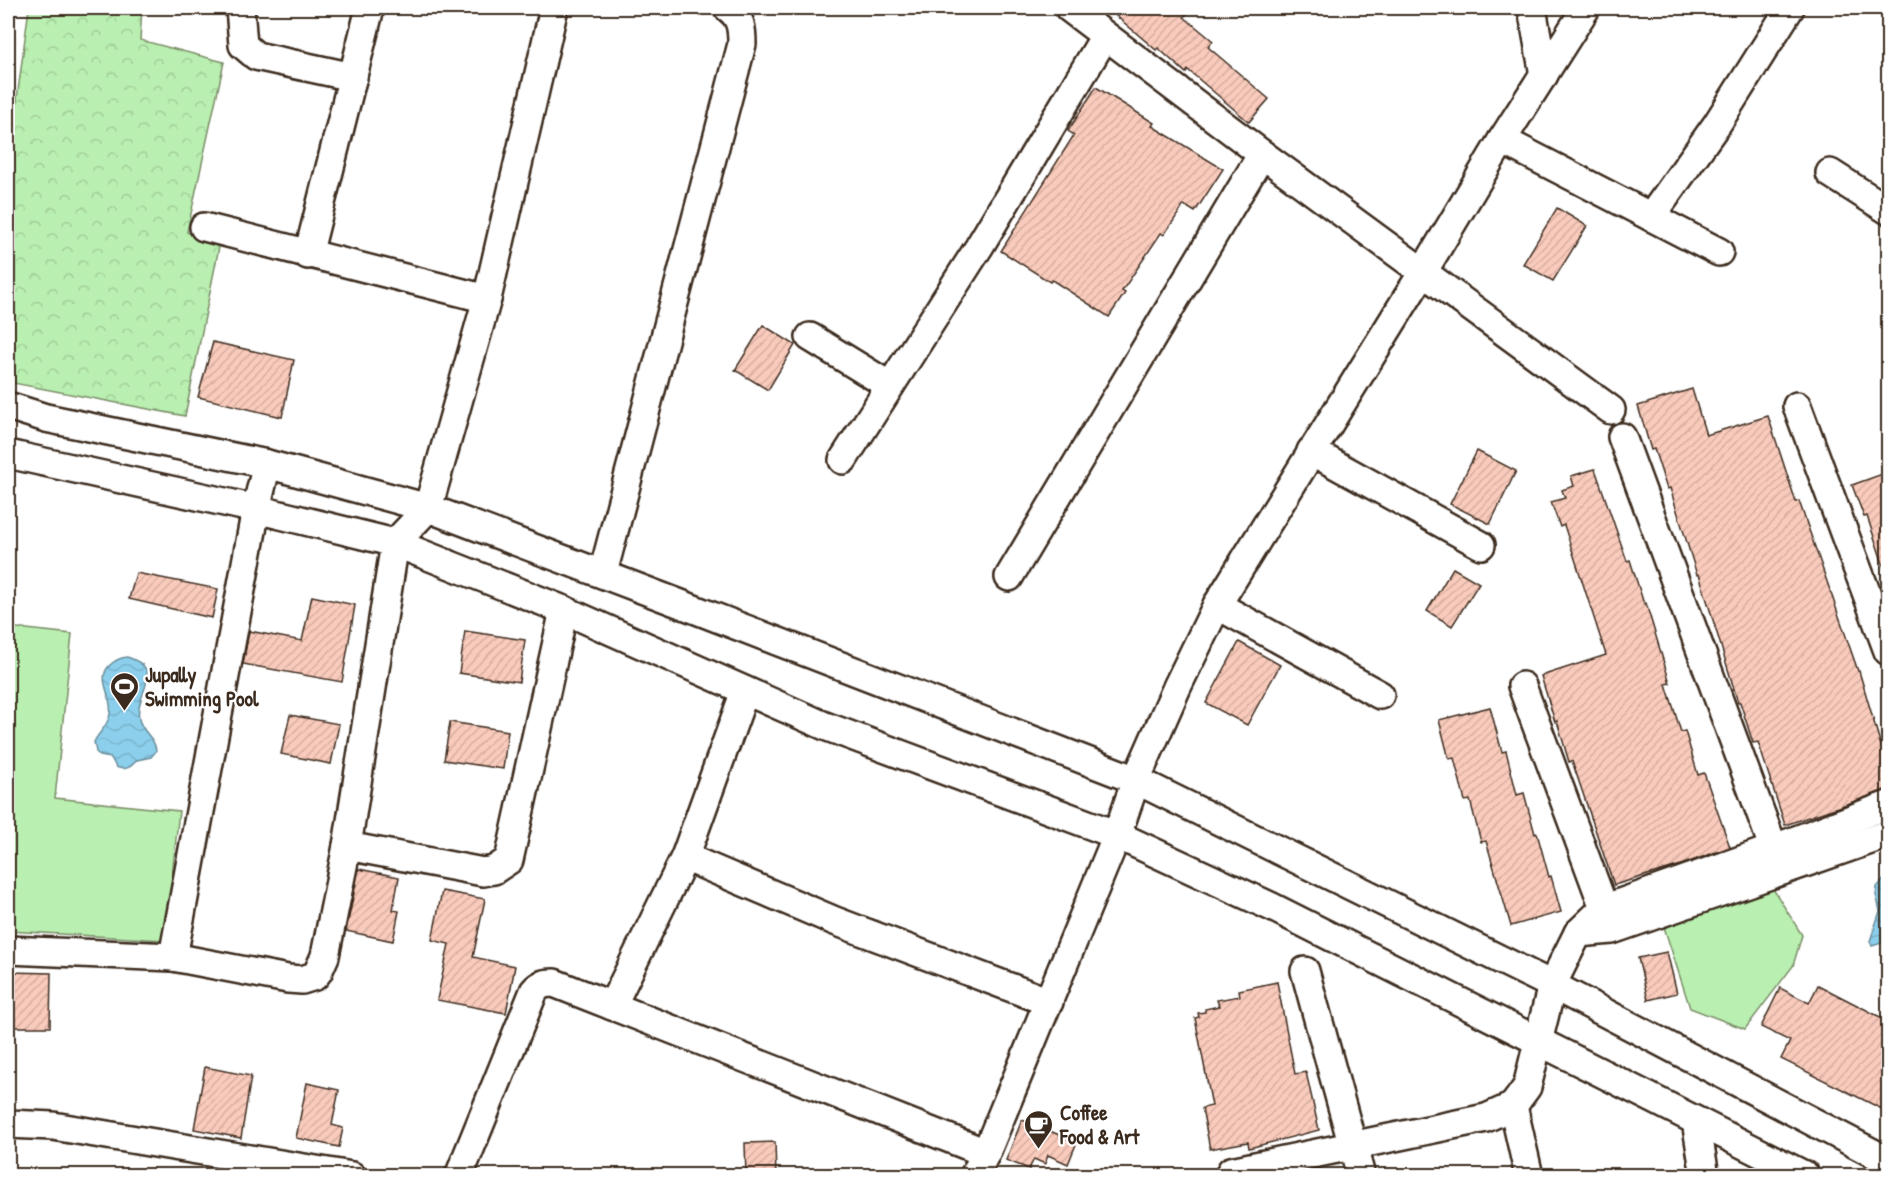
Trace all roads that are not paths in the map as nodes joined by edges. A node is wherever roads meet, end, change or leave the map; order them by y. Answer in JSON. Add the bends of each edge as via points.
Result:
{"nodes":[{"id":1,"x":240,"y":8,"type":"edge"},
{"id":2,"x":370,"y":8,"type":"edge"},
{"id":3,"x":554,"y":8,"type":"edge"},
{"id":4,"x":728,"y":8,"type":"edge"},
{"id":5,"x":1069,"y":8,"type":"edge"},
{"id":6,"x":1532,"y":8,"type":"edge"},
{"id":7,"x":1586,"y":8,"type":"edge"},
{"id":8,"x":1790,"y":8,"type":"edge"},
{"id":9,"x":1105,"y":36,"type":"junction"},
{"id":10,"x":1544,"y":75,"type":"junction"},
{"id":11,"x":353,"y":77,"type":"junction"},
{"id":12,"x":1502,"y":140,"type":"junction"},
{"id":13,"x":1262,"y":154,"type":"junction"},
{"id":14,"x":1830,"y":173,"type":"dead end"},
{"id":15,"x":1888,"y":210,"type":"edge"},
{"id":16,"x":1651,"y":217,"type":"junction"},
{"id":17,"x":204,"y":227,"type":"dead end"},
{"id":18,"x":1719,"y":252,"type":"dead end"},
{"id":19,"x":308,"y":255,"type":"junction"},
{"id":20,"x":1423,"y":272,"type":"junction"},
{"id":21,"x":487,"y":299,"type":"junction"},
{"id":22,"x":810,"y":337,"type":"dead end"},
{"id":23,"x":890,"y":386,"type":"junction"},
{"id":24,"x":8,"y":406,"type":"edge"},
{"id":25,"x":1797,"y":406,"type":"dead end"},
{"id":26,"x":1611,"y":410,"type":"dead end"},
{"id":27,"x":1622,"y":437,"type":"dead end"},
{"id":28,"x":1311,"y":451,"type":"junction"},
{"id":29,"x":8,"y":454,"type":"edge"},
{"id":30,"x":843,"y":460,"type":"dead end"},
{"id":31,"x":267,"y":464,"type":"junction"},
{"id":32,"x":428,"y":508,"type":"junction"},
{"id":33,"x":256,"y":509,"type":"junction"},
{"id":34,"x":395,"y":543,"type":"junction"},
{"id":35,"x":1481,"y":545,"type":"dead end"},
{"id":36,"x":603,"y":573,"type":"junction"},
{"id":37,"x":1009,"y":577,"type":"dead end"},
{"id":38,"x":1217,"y":605,"type":"junction"},
{"id":39,"x":564,"y":610,"type":"junction"},
{"id":40,"x":1888,"y":651,"type":"edge"},
{"id":41,"x":1522,"y":686,"type":"dead end"},
{"id":42,"x":746,"y":691,"type":"junction"},
{"id":43,"x":1380,"y":695,"type":"dead end"},
{"id":44,"x":1136,"y":780,"type":"junction"},
{"id":45,"x":1888,"y":805,"type":"edge"},
{"id":46,"x":1888,"y":834,"type":"edge"},
{"id":47,"x":1117,"y":835,"type":"junction"},
{"id":48,"x":347,"y":846,"type":"junction"},
{"id":49,"x":685,"y":857,"type":"junction"},
{"id":50,"x":1778,"y":860,"type":"junction"},
{"id":51,"x":1608,"y":920,"type":"junction"},
{"id":52,"x":8,"y":950,"type":"edge"},
{"id":53,"x":172,"y":957,"type":"junction"},
{"id":54,"x":1305,"y":971,"type":"dead end"},
{"id":55,"x":1552,"y":985,"type":"junction"},
{"id":56,"x":1049,"y":1002,"type":"junction"},
{"id":57,"x":612,"y":1006,"type":"junction"},
{"id":58,"x":1537,"y":1039,"type":"junction"},
{"id":59,"x":1513,"y":1106,"type":"junction"},
{"id":60,"x":1696,"y":1120,"type":"junction"},
{"id":61,"x":8,"y":1124,"type":"edge"},
{"id":62,"x":1354,"y":1146,"type":"junction"},
{"id":63,"x":1888,"y":1161,"type":"edge"},
{"id":64,"x":980,"y":1165,"type":"edge"},
{"id":65,"x":1231,"y":1171,"type":"dead end"},
{"id":66,"x":352,"y":1176,"type":"edge"},
{"id":67,"x":459,"y":1176,"type":"edge"},
{"id":68,"x":1361,"y":1176,"type":"edge"},
{"id":69,"x":1529,"y":1176,"type":"edge"},
{"id":70,"x":1705,"y":1176,"type":"edge"},
{"id":71,"x":1806,"y":1176,"type":"edge"}],
"edges":[{"from":1,"to":11,"type":"street","via":[[243,45],[256,56]]},
{"from":2,"to":11,"type":"street"},
{"from":3,"to":21,"type":"street"},
{"from":4,"to":36,"type":"street","via":[[735,12],[742,27],[741,44]]},
{"from":5,"to":9,"type":"street"},
{"from":6,"to":10,"type":"street"},
{"from":7,"to":10,"type":"street"},
{"from":8,"to":16,"type":"street","via":[[1717,124]]},
{"from":9,"to":13,"type":"street"},
{"from":9,"to":23,"type":"street"},
{"from":10,"to":12,"type":"street"},
{"from":11,"to":19,"type":"street"},
{"from":12,"to":16,"type":"street"},
{"from":12,"to":20,"type":"street"},
{"from":13,"to":20,"type":"street"},
{"from":13,"to":37,"type":"street"},
{"from":14,"to":15,"type":"street"},
{"from":16,"to":18,"type":"street"},
{"from":17,"to":19,"type":"street"},
{"from":19,"to":21,"type":"street"},
{"from":20,"to":26,"type":"street"},
{"from":20,"to":28,"type":"street"},
{"from":21,"to":32,"type":"street"},
{"from":22,"to":23,"type":"street"},
{"from":23,"to":30,"type":"street"},
{"from":24,"to":31,"type":"street","via":[[46,418]]},
{"from":25,"to":40,"type":"street"},
{"from":27,"to":50,"type":"street"},
{"from":28,"to":35,"type":"street"},
{"from":28,"to":38,"type":"street"},
{"from":29,"to":33,"type":"street"},
{"from":31,"to":32,"type":"street"},
{"from":31,"to":33,"type":"street"},
{"from":32,"to":34,"type":"street"},
{"from":32,"to":36,"type":"street"},
{"from":33,"to":34,"type":"street"},
{"from":33,"to":53,"type":"street"},
{"from":34,"to":39,"type":"street"},
{"from":34,"to":48,"type":"street"},
{"from":36,"to":44,"type":"street"},
{"from":38,"to":43,"type":"street"},
{"from":38,"to":44,"type":"street"},
{"from":39,"to":42,"type":"street"},
{"from":39,"to":48,"type":"street","via":[[509,860],[483,872]]},
{"from":41,"to":51,"type":"street"},
{"from":42,"to":47,"type":"street","via":[[825,726]]},
{"from":42,"to":49,"type":"street"},
{"from":44,"to":47,"type":"street"},
{"from":44,"to":55,"type":"street"},
{"from":45,"to":50,"type":"street"},
{"from":46,"to":50,"type":"street"},
{"from":47,"to":56,"type":"street"},
{"from":47,"to":58,"type":"street"},
{"from":48,"to":53,"type":"street","via":[[325,956],[315,976],[288,979]]},
{"from":49,"to":56,"type":"street","via":[[835,921]]},
{"from":49,"to":57,"type":"street"},
{"from":50,"to":51,"type":"street"},
{"from":51,"to":55,"type":"street","via":[[1578,933]]},
{"from":52,"to":53,"type":"street"},
{"from":54,"to":62,"type":"street"},
{"from":55,"to":58,"type":"street"},
{"from":55,"to":63,"type":"street"},
{"from":56,"to":64,"type":"street"},
{"from":57,"to":64,"type":"street"},
{"from":57,"to":67,"type":"street","via":[[554,982],[538,986]]},
{"from":58,"to":59,"type":"street","via":[[1527,1087]]},
{"from":58,"to":60,"type":"street"},
{"from":59,"to":62,"type":"street","via":[[1486,1118]]},
{"from":59,"to":69,"type":"street"},
{"from":60,"to":70,"type":"street"},
{"from":60,"to":71,"type":"street"},
{"from":61,"to":66,"type":"street","via":[[53,1126]]},
{"from":62,"to":65,"type":"street"},
{"from":62,"to":68,"type":"street"}]}
